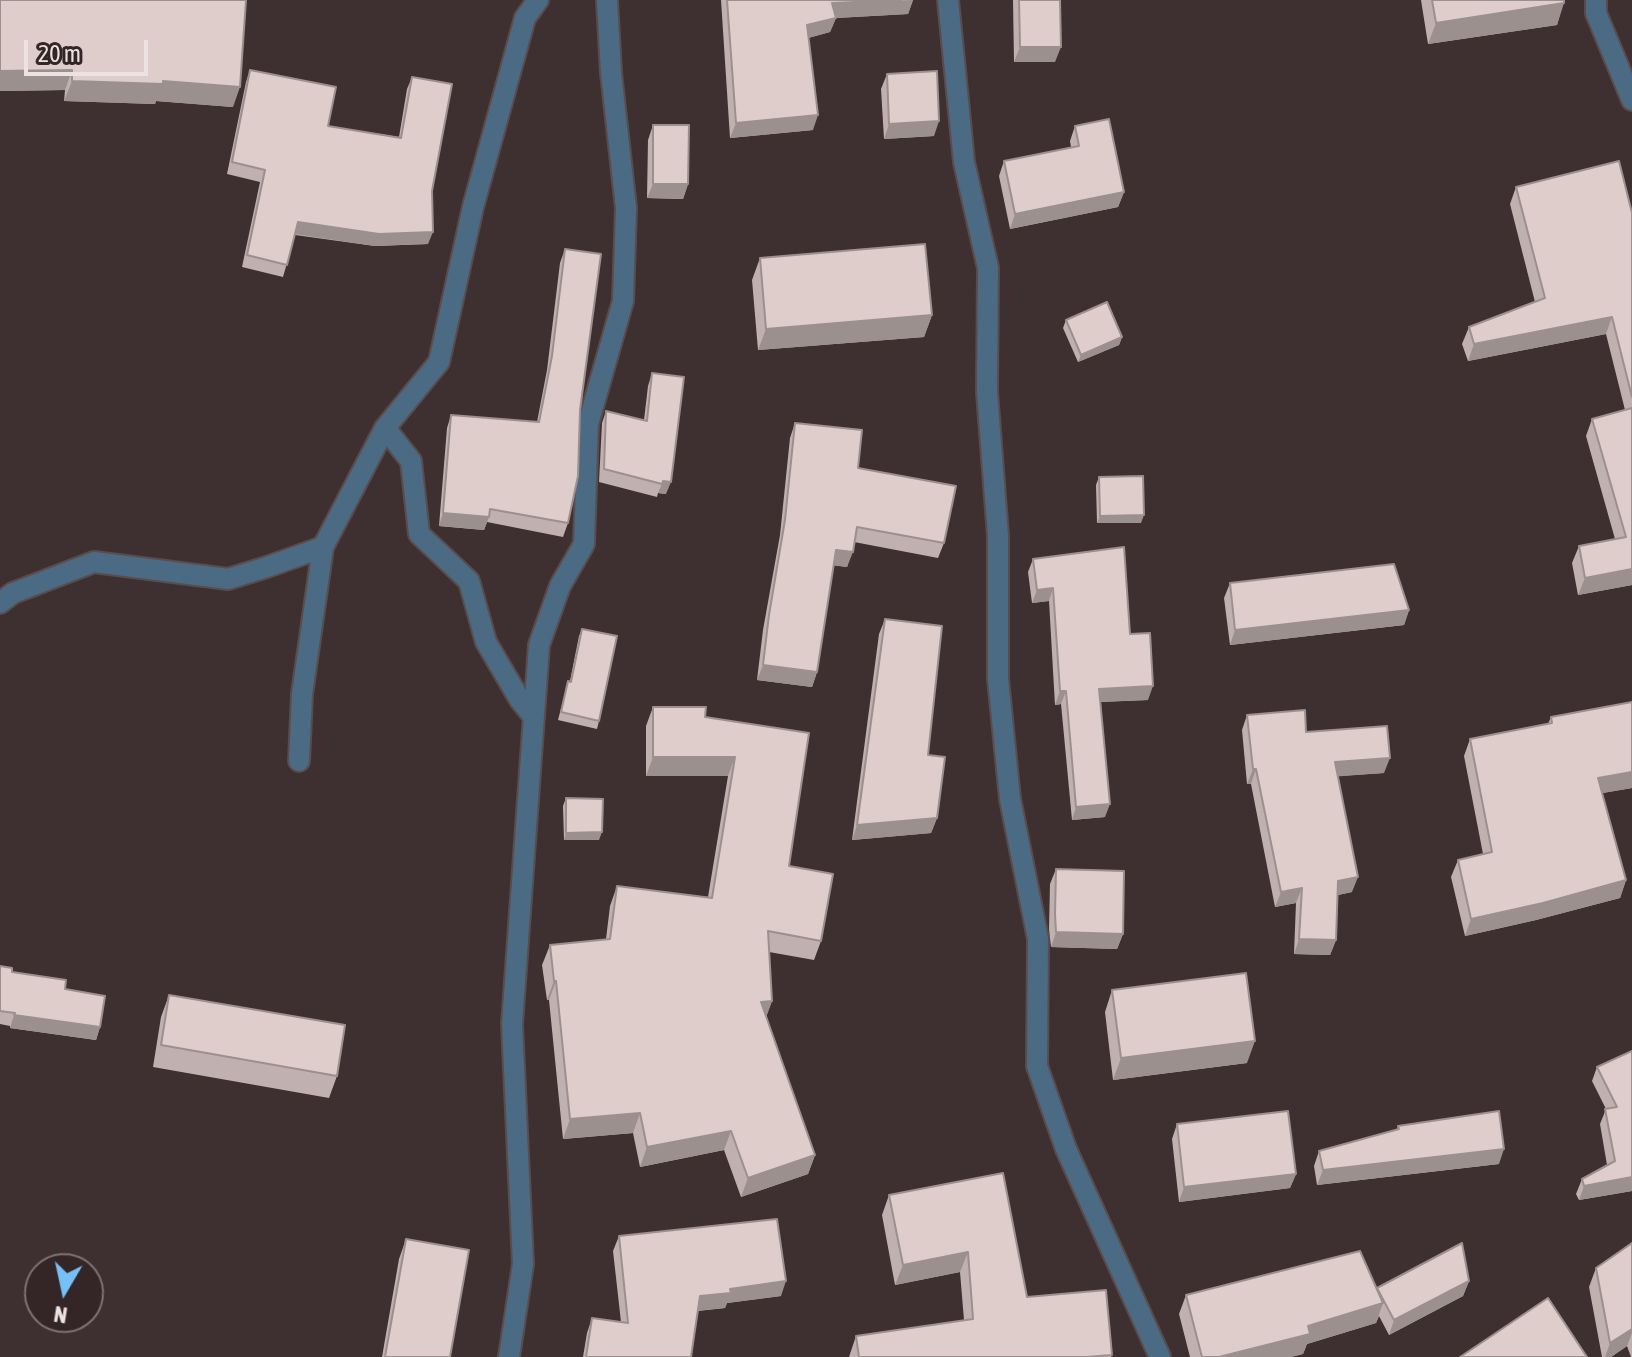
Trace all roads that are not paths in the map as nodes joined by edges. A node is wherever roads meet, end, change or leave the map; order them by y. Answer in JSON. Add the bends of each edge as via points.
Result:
{"nodes":[{"id":1,"x":538,"y":0,"type":"edge"},
{"id":2,"x":607,"y":0,"type":"edge"},
{"id":3,"x":948,"y":0,"type":"edge"},
{"id":4,"x":1596,"y":0,"type":"edge"},
{"id":5,"x":1632,"y":100,"type":"edge"},
{"id":6,"x":385,"y":428,"type":"junction"},
{"id":7,"x":323,"y":547,"type":"junction"},
{"id":8,"x":0,"y":603,"type":"edge"},
{"id":9,"x":533,"y":716,"type":"junction"},
{"id":10,"x":299,"y":761,"type":"dead end"},
{"id":11,"x":509,"y":1357,"type":"edge"},
{"id":12,"x":1160,"y":1357,"type":"edge"}],
"edges":[{"from":1,"to":6,"type":"street","via":[[525,18],[473,207],[439,362]]},
{"from":2,"to":9,"type":"street","via":[[626,208],[623,301],[588,424],[584,544],[560,586],[539,645]]},
{"from":3,"to":12,"type":"street","via":[[964,162],[988,268],[987,392],[998,536],[998,679],[1010,799],[1038,939],[1037,1066],[1066,1149]]},
{"from":4,"to":5,"type":"street","via":[[1596,13]]},
{"from":6,"to":7,"type":"street"},
{"from":6,"to":9,"type":"street","via":[[411,461],[419,534],[469,581],[486,642]]},
{"from":7,"to":8,"type":"street","via":[[228,579],[94,562]]},
{"from":7,"to":10,"type":"street","via":[[302,694]]},
{"from":9,"to":11,"type":"street","via":[[512,1024],[523,1264]]}]}
